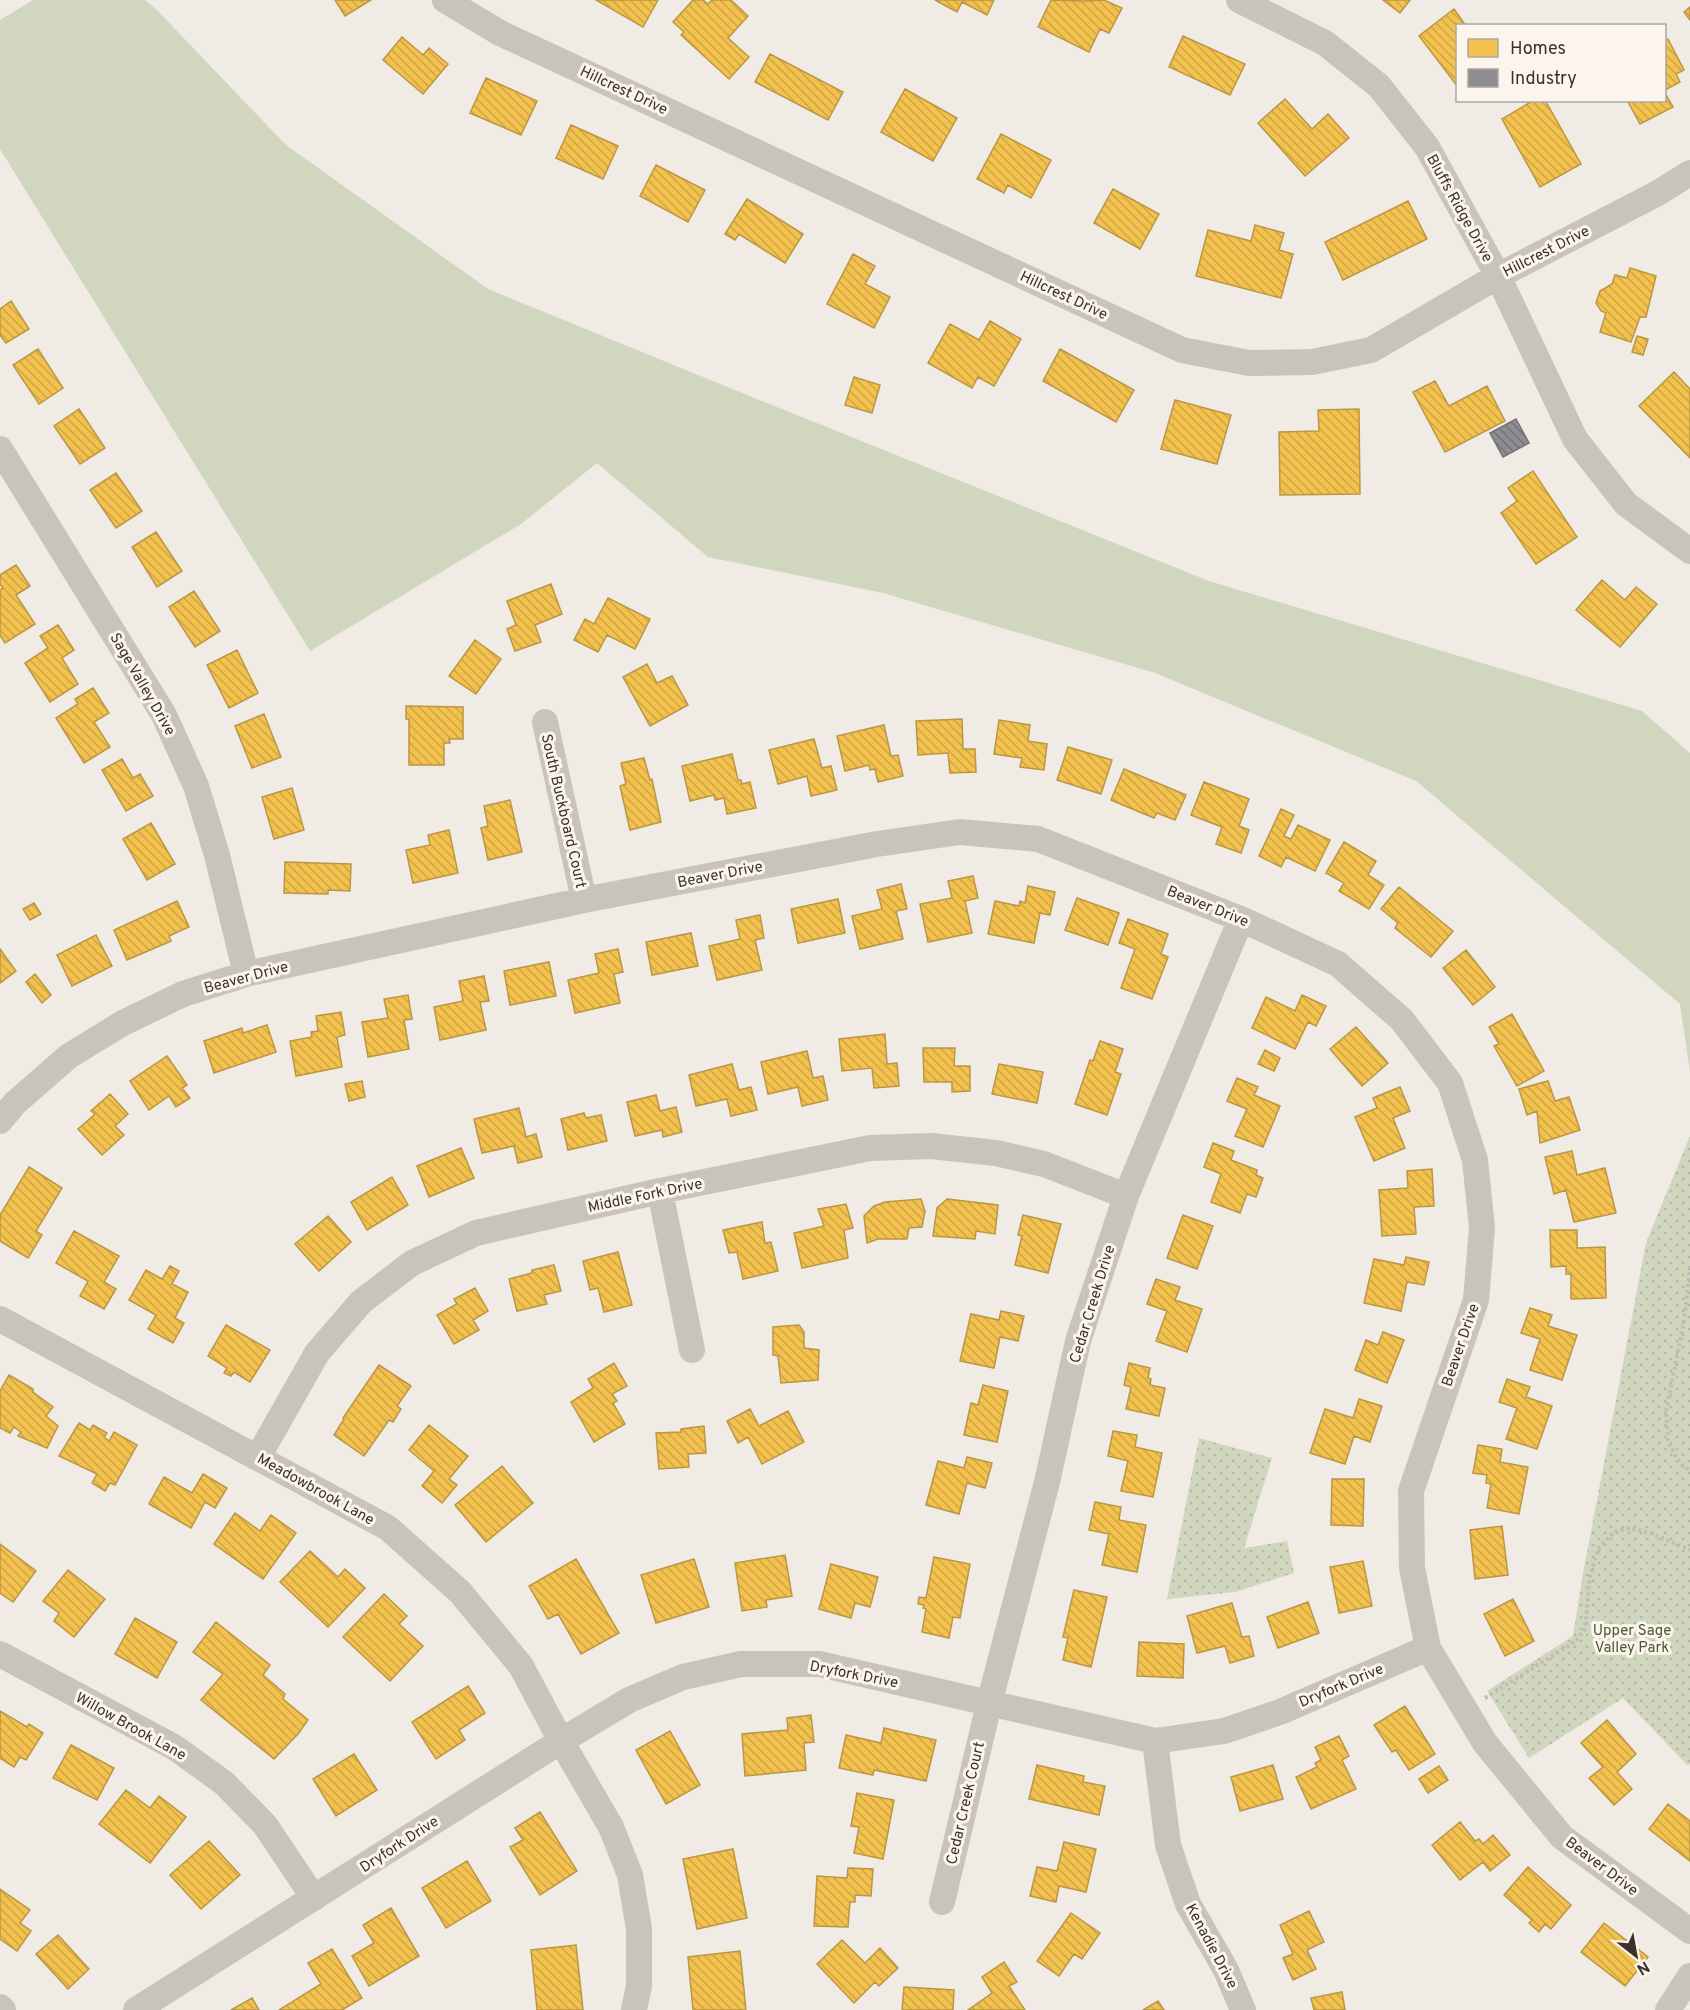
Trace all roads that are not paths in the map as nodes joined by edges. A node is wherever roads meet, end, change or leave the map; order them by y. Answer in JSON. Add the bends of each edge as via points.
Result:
{"nodes":[{"id":1,"x":445,"y":0,"type":"edge"},
{"id":2,"x":1239,"y":0,"type":"edge"},
{"id":3,"x":1690,"y":173,"type":"edge"},
{"id":4,"x":1498,"y":276,"type":"junction"},
{"id":5,"x":0,"y":449,"type":"edge"},
{"id":6,"x":1690,"y":551,"type":"edge"},
{"id":7,"x":544,"y":722,"type":"dead end"},
{"id":8,"x":584,"y":900,"type":"junction"},
{"id":9,"x":1241,"y":919,"type":"junction"},
{"id":10,"x":246,"y":975,"type":"junction"},
{"id":11,"x":0,"y":1121,"type":"edge"},
{"id":12,"x":660,"y":1191,"type":"junction"},
{"id":13,"x":1126,"y":1196,"type":"junction"},
{"id":14,"x":0,"y":1319,"type":"edge"},
{"id":15,"x":692,"y":1350,"type":"dead end"},
{"id":16,"x":258,"y":1457,"type":"junction"},
{"id":17,"x":1428,"y":1648,"type":"junction"},
{"id":18,"x":0,"y":1654,"type":"edge"},
{"id":19,"x":989,"y":1704,"type":"junction"},
{"id":20,"x":561,"y":1741,"type":"junction"},
{"id":21,"x":1155,"y":1741,"type":"junction"},
{"id":22,"x":314,"y":1898,"type":"junction"},
{"id":23,"x":942,"y":1902,"type":"dead end"},
{"id":24,"x":1690,"y":1931,"type":"edge"},
{"id":25,"x":1690,"y":1976,"type":"edge"},
{"id":26,"x":136,"y":2010,"type":"edge"},
{"id":27,"x":634,"y":2010,"type":"edge"},
{"id":28,"x":1244,"y":2010,"type":"edge"},
{"id":29,"x":1668,"y":2010,"type":"edge"}],
"edges":[{"from":1,"to":4,"type":"street","name":"Hillcrest Drive","via":[[500,33],[1182,350],[1249,363],[1312,362],[1371,350]]},
{"from":2,"to":4,"type":"street","name":"Bluffs Ridge Drive","via":[[1325,42],[1379,86],[1427,147]]},
{"from":3,"to":4,"type":"street","name":"Hillcrest Drive"},
{"from":4,"to":6,"type":"street","name":"Bluffs Ridge Drive","via":[[1575,439],[1626,504]]},
{"from":5,"to":10,"type":"street","name":"Sage Valley Drive","via":[[164,715],[196,786]]},
{"from":7,"to":8,"type":"street","name":"South Buckboard Court"},
{"from":8,"to":9,"type":"street","name":"Beaver Drive","via":[[960,832],[1038,839]]},
{"from":8,"to":10,"type":"street","name":"Beaver Drive"},
{"from":9,"to":13,"type":"street","name":"Cedar Creek Drive"},
{"from":9,"to":17,"type":"street","name":"Beaver Drive","via":[[1338,964],[1402,1020],[1450,1083],[1475,1160],[1482,1228],[1476,1300],[1411,1491],[1412,1568]]},
{"from":10,"to":11,"type":"street","name":"Beaver Drive","via":[[183,994],[123,1023],[69,1056],[15,1102]]},
{"from":12,"to":13,"type":"street","name":"Middle Fork Drive","via":[[870,1148],[931,1146],[996,1153],[1044,1164]]},
{"from":12,"to":15,"type":"street"},
{"from":12,"to":16,"type":"street","name":"Middle Fork Drive","via":[[476,1233],[412,1263],[361,1302],[317,1353]]},
{"from":13,"to":19,"type":"street","name":"Cedar Creek Drive","via":[[1078,1341],[1047,1482]]},
{"from":14,"to":16,"type":"street","name":"Meadowbrook Lane"},
{"from":16,"to":20,"type":"street","name":"Meadowbrook Lane","via":[[388,1528],[460,1592],[521,1666]]},
{"from":17,"to":21,"type":"street","name":"Dryfork Drive","via":[[1280,1712],[1224,1731]]},
{"from":17,"to":24,"type":"street","name":"Beaver Drive","via":[[1485,1743],[1562,1837]]},
{"from":18,"to":22,"type":"street","name":"Willow Brook Lane","via":[[174,1747],[224,1783],[265,1825]]},
{"from":19,"to":20,"type":"street","name":"Dryfork Drive","via":[[819,1664],[741,1664],[683,1677],[629,1700]]},
{"from":19,"to":21,"type":"street","name":"Dryfork Drive"},
{"from":19,"to":23,"type":"street","name":"Cedar Creek Court"},
{"from":20,"to":22,"type":"street","name":"Dryfork Drive"},
{"from":20,"to":27,"type":"street","name":"Meadowbrook Lane","via":[[611,1827],[630,1875],[639,1929],[639,1986]]},
{"from":21,"to":28,"type":"street","name":"Kenadie Drive","via":[[1168,1845],[1188,1904]]},
{"from":22,"to":26,"type":"street","name":"Dryfork Drive"},
{"from":25,"to":29,"type":"street"}]}
